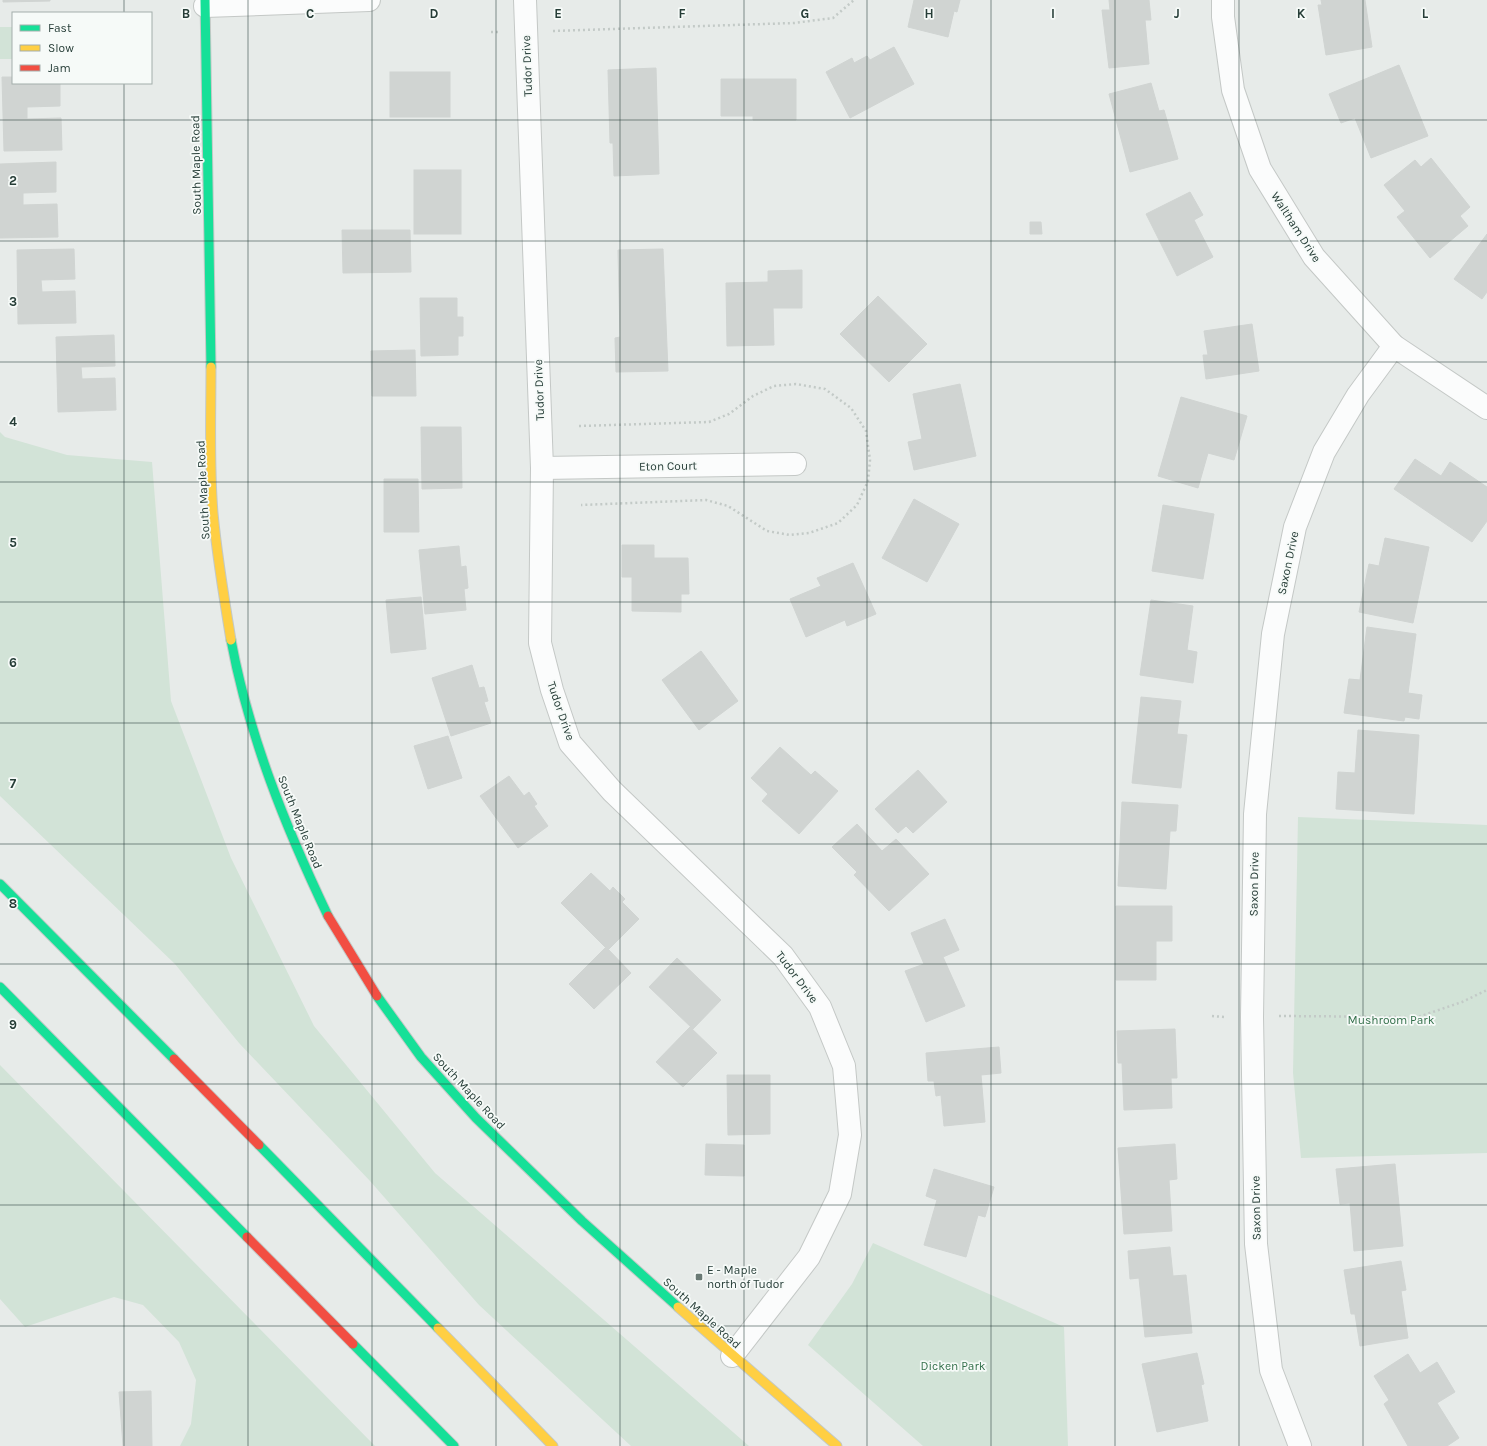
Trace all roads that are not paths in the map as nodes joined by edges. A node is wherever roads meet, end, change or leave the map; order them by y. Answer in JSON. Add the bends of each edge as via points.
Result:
{"nodes":[{"id":1,"x":369,"y":0,"type":"edge"},
{"id":2,"x":525,"y":0,"type":"edge"},
{"id":3,"x":1223,"y":0,"type":"edge"},
{"id":4,"x":205,"y":3,"type":"edge"},
{"id":5,"x":1394,"y":346,"type":"junction"},
{"id":6,"x":1487,"y":408,"type":"edge"},
{"id":7,"x":795,"y":464,"type":"dead end"},
{"id":8,"x":542,"y":468,"type":"junction"},
{"id":9,"x":0,"y":884,"type":"edge"},
{"id":10,"x":0,"y":987,"type":"edge"},
{"id":11,"x":732,"y":1356,"type":"junction"},
{"id":12,"x":454,"y":1446,"type":"edge"},
{"id":13,"x":553,"y":1446,"type":"edge"},
{"id":14,"x":837,"y":1446,"type":"edge"},
{"id":15,"x":1300,"y":1446,"type":"edge"}],
"edges":[{"from":1,"to":4,"type":"street"},
{"from":2,"to":8,"type":"street","name":"Tudor Drive"},
{"from":3,"to":5,"type":"street","name":"Waltham Drive","via":[[1233,90],[1260,169],[1314,257]]},
{"from":4,"to":11,"type":"main road","name":"South Maple Road","via":[[213,511],[224,600],[254,734],[296,852],[326,915],[360,972],[405,1038],[455,1095],[532,1175]]},
{"from":5,"to":6,"type":"street","name":"Waltham Drive"},
{"from":5,"to":15,"type":"street","name":"Saxon Drive","via":[[1358,395],[1324,452],[1295,527],[1273,634],[1255,814],[1252,1017],[1256,1244],[1271,1370]]},
{"from":7,"to":8,"type":"street","name":"Eton Court"},
{"from":8,"to":11,"type":"street","name":"Tudor Drive","via":[[540,643],[552,690],[570,742],[612,791],[783,956],[820,1007],[844,1066],[850,1135],[840,1194],[809,1257]]},
{"from":9,"to":13,"type":"main road"},
{"from":10,"to":12,"type":"main road"},
{"from":11,"to":14,"type":"main road","name":"South Maple Road"}]}
